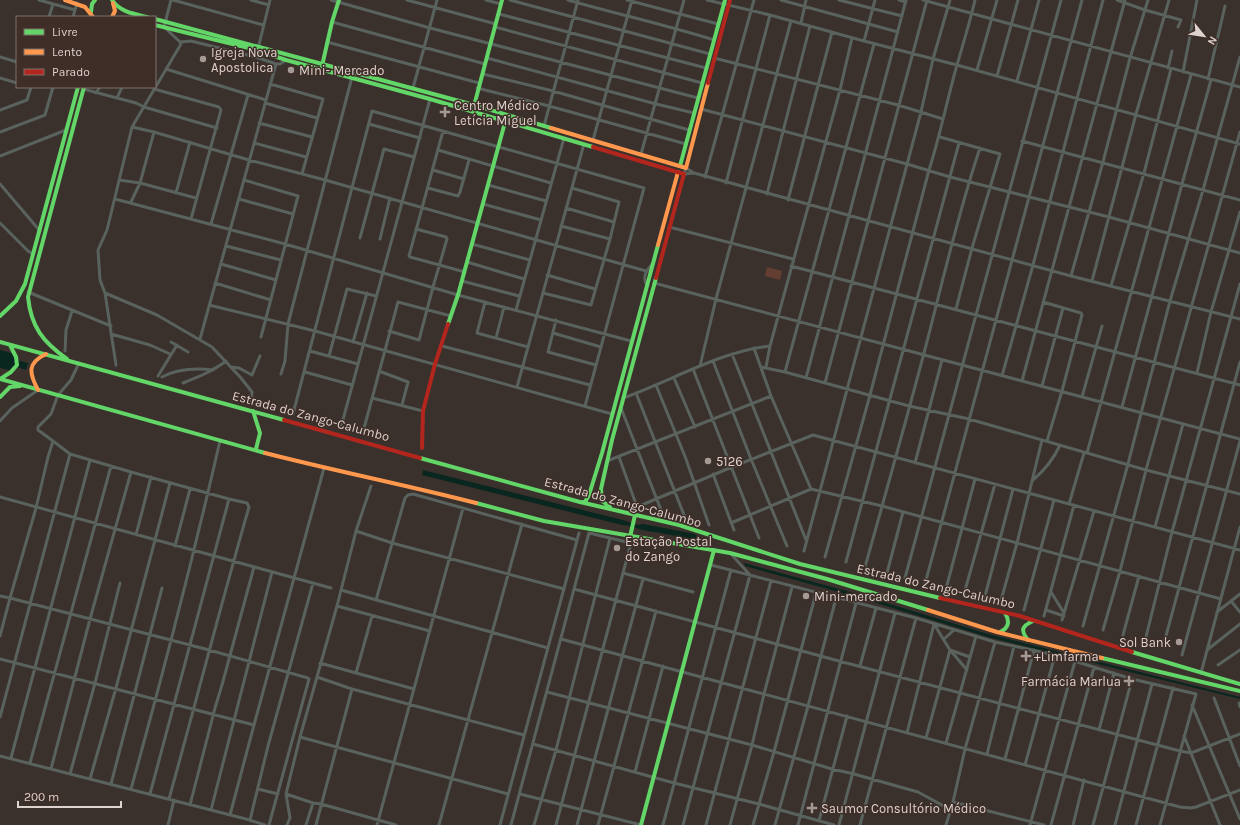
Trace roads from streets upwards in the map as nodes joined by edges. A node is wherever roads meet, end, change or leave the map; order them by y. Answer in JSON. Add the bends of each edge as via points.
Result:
{"nodes":[{"id":1,"x":39,"y":0,"type":"edge"},
{"id":2,"x":65,"y":0,"type":"edge"},
{"id":3,"x":95,"y":0,"type":"edge"},
{"id":4,"x":172,"y":0,"type":"edge"},
{"id":5,"x":251,"y":0,"type":"edge"},
{"id":6,"x":270,"y":0,"type":"edge"},
{"id":7,"x":331,"y":0,"type":"edge"},
{"id":8,"x":407,"y":0,"type":"edge"},
{"id":9,"x":437,"y":0,"type":"edge"},
{"id":10,"x":486,"y":0,"type":"edge"},
{"id":11,"x":510,"y":0,"type":"edge"},
{"id":12,"x":568,"y":0,"type":"edge"},
{"id":13,"x":630,"y":0,"type":"edge"},
{"id":14,"x":684,"y":0,"type":"edge"},
{"id":15,"x":707,"y":0,"type":"edge"},
{"id":16,"x":730,"y":0,"type":"edge"},
{"id":17,"x":754,"y":0,"type":"edge"},
{"id":18,"x":780,"y":0,"type":"edge"},
{"id":19,"x":806,"y":0,"type":"edge"},
{"id":20,"x":838,"y":0,"type":"edge"},
{"id":21,"x":875,"y":0,"type":"edge"},
{"id":22,"x":899,"y":0,"type":"edge"},
{"id":23,"x":925,"y":0,"type":"edge"},
{"id":24,"x":950,"y":0,"type":"edge"},
{"id":25,"x":975,"y":0,"type":"edge"},
{"id":26,"x":997,"y":0,"type":"edge"},
{"id":27,"x":1018,"y":0,"type":"edge"},
{"id":28,"x":1039,"y":0,"type":"edge"},
{"id":29,"x":1061,"y":0,"type":"edge"},
{"id":30,"x":1082,"y":0,"type":"edge"},
{"id":31,"x":1103,"y":0,"type":"edge"},
{"id":32,"x":1117,"y":0,"type":"edge"},
{"id":33,"x":1148,"y":0,"type":"edge"},
{"id":34,"x":1169,"y":0,"type":"edge"},
{"id":35,"x":1197,"y":0,"type":"edge"},
{"id":36,"x":112,"y":1,"type":"edge"},
{"id":37,"x":339,"y":1,"type":"edge"},
{"id":38,"x":578,"y":1,"type":"edge"},
{"id":39,"x":906,"y":1,"type":"edge"},
{"id":40,"x":1124,"y":1,"type":"edge"},
{"id":41,"x":502,"y":2,"type":"edge"},
{"id":42,"x":77,"y":3,"type":"junction"},
{"id":43,"x":726,"y":3,"type":"edge"},
{"id":44,"x":53,"y":4,"type":"junction"},
{"id":45,"x":269,"y":5,"type":"junction"},
{"id":46,"x":1225,"y":6,"type":"dead end"},
{"id":47,"x":435,"y":7,"type":"junction"},
{"id":48,"x":805,"y":7,"type":"junction"},
{"id":49,"x":948,"y":7,"type":"junction"},
{"id":50,"x":873,"y":9,"type":"junction"},
{"id":51,"x":75,"y":10,"type":"junction"},
{"id":52,"x":1145,"y":10,"type":"junction"},
{"id":53,"x":750,"y":11,"type":"junction"},
{"id":54,"x":498,"y":14,"type":"junction"},
{"id":55,"x":680,"y":14,"type":"junction"},
{"id":56,"x":972,"y":14,"type":"junction"},
{"id":57,"x":770,"y":15,"type":"junction"},
{"id":58,"x":50,"y":16,"type":"edge"},
{"id":59,"x":73,"y":16,"type":"edge"},
{"id":60,"x":93,"y":16,"type":"edge"},
{"id":61,"x":112,"y":16,"type":"edge"},
{"id":62,"x":144,"y":16,"type":"edge"},
{"id":63,"x":902,"y":16,"type":"junction"},
{"id":64,"x":1165,"y":16,"type":"junction"},
{"id":65,"x":627,"y":17,"type":"junction"},
{"id":66,"x":573,"y":18,"type":"junction"},
{"id":67,"x":156,"y":19,"type":"edge"},
{"id":68,"x":791,"y":20,"type":"junction"},
{"id":69,"x":992,"y":20,"type":"junction"},
{"id":70,"x":165,"y":22,"type":"junction"},
{"id":71,"x":332,"y":22,"type":"junction"},
{"id":72,"x":801,"y":23,"type":"junction"},
{"id":73,"x":718,"y":24,"type":"junction"},
{"id":74,"x":869,"y":24,"type":"junction"},
{"id":75,"x":156,"y":25,"type":"edge"},
{"id":76,"x":263,"y":25,"type":"junction"},
{"id":77,"x":1011,"y":25,"type":"junction"},
{"id":78,"x":495,"y":26,"type":"junction"},
{"id":79,"x":810,"y":26,"type":"junction"},
{"id":80,"x":164,"y":27,"type":"junction"},
{"id":81,"x":1178,"y":27,"type":"dead end"},
{"id":82,"x":430,"y":28,"type":"junction"},
{"id":83,"x":676,"y":28,"type":"junction"},
{"id":84,"x":1031,"y":30,"type":"junction"},
{"id":85,"x":623,"y":31,"type":"junction"},
{"id":86,"x":832,"y":32,"type":"junction"},
{"id":87,"x":898,"y":32,"type":"junction"},
{"id":88,"x":569,"y":33,"type":"junction"},
{"id":89,"x":1051,"y":35,"type":"junction"},
{"id":90,"x":852,"y":38,"type":"junction"},
{"id":91,"x":714,"y":40,"type":"junction"},
{"id":92,"x":864,"y":41,"type":"junction"},
{"id":93,"x":1071,"y":41,"type":"junction"},
{"id":94,"x":180,"y":42,"type":"junction"},
{"id":95,"x":327,"y":42,"type":"junction"},
{"id":96,"x":489,"y":43,"type":"junction"},
{"id":97,"x":672,"y":43,"type":"junction"},
{"id":98,"x":874,"y":44,"type":"junction"},
{"id":99,"x":619,"y":46,"type":"junction"},
{"id":100,"x":1090,"y":46,"type":"junction"},
{"id":101,"x":424,"y":47,"type":"junction"},
{"id":102,"x":566,"y":47,"type":"junction"},
{"id":103,"x":257,"y":48,"type":"junction"},
{"id":104,"x":894,"y":49,"type":"junction"},
{"id":105,"x":1172,"y":50,"type":"dead end"},
{"id":106,"x":1110,"y":52,"type":"junction"},
{"id":107,"x":913,"y":53,"type":"junction"},
{"id":108,"x":710,"y":54,"type":"junction"},
{"id":109,"x":256,"y":56,"type":"junction"},
{"id":110,"x":0,"y":57,"type":"edge"},
{"id":111,"x":1240,"y":57,"type":"edge"},
{"id":112,"x":487,"y":58,"type":"junction"},
{"id":113,"x":714,"y":58,"type":"junction"},
{"id":114,"x":1130,"y":58,"type":"junction"},
{"id":115,"x":668,"y":59,"type":"junction"},
{"id":116,"x":933,"y":59,"type":"junction"},
{"id":117,"x":286,"y":60,"type":"junction"},
{"id":118,"x":615,"y":60,"type":"junction"},
{"id":119,"x":16,"y":62,"type":"edge"},
{"id":120,"x":562,"y":62,"type":"junction"},
{"id":121,"x":736,"y":63,"type":"junction"},
{"id":122,"x":276,"y":64,"type":"junction"},
{"id":123,"x":485,"y":64,"type":"junction"},
{"id":124,"x":1150,"y":64,"type":"junction"},
{"id":125,"x":957,"y":65,"type":"junction"},
{"id":126,"x":322,"y":66,"type":"junction"},
{"id":127,"x":419,"y":67,"type":"junction"},
{"id":128,"x":706,"y":68,"type":"junction"},
{"id":129,"x":166,"y":69,"type":"junction"},
{"id":130,"x":756,"y":69,"type":"junction"},
{"id":131,"x":1170,"y":69,"type":"junction"},
{"id":132,"x":977,"y":70,"type":"junction"},
{"id":133,"x":665,"y":72,"type":"junction"},
{"id":134,"x":1183,"y":72,"type":"junction"},
{"id":135,"x":482,"y":74,"type":"junction"},
{"id":136,"x":777,"y":74,"type":"junction"},
{"id":137,"x":611,"y":75,"type":"junction"},
{"id":138,"x":1192,"y":75,"type":"junction"},
{"id":139,"x":557,"y":76,"type":"junction"},
{"id":140,"x":998,"y":76,"type":"junction"},
{"id":141,"x":352,"y":77,"type":"junction"},
{"id":142,"x":0,"y":78,"type":"edge"},
{"id":143,"x":797,"y":79,"type":"junction"},
{"id":144,"x":1210,"y":80,"type":"junction"},
{"id":145,"x":1017,"y":81,"type":"junction"},
{"id":146,"x":16,"y":83,"type":"edge"},
{"id":147,"x":702,"y":83,"type":"junction"},
{"id":148,"x":156,"y":84,"type":"edge"},
{"id":149,"x":270,"y":84,"type":"junction"},
{"id":150,"x":818,"y":85,"type":"junction"},
{"id":151,"x":1232,"y":85,"type":"junction"},
{"id":152,"x":478,"y":86,"type":"junction"},
{"id":153,"x":1037,"y":87,"type":"junction"},
{"id":154,"x":1240,"y":87,"type":"edge"},
{"id":155,"x":31,"y":88,"type":"edge"},
{"id":156,"x":53,"y":88,"type":"edge"},
{"id":157,"x":78,"y":88,"type":"edge"},
{"id":158,"x":84,"y":88,"type":"edge"},
{"id":159,"x":99,"y":88,"type":"edge"},
{"id":160,"x":121,"y":88,"type":"edge"},
{"id":161,"x":413,"y":88,"type":"junction"},
{"id":162,"x":660,"y":88,"type":"junction"},
{"id":163,"x":154,"y":89,"type":"joint"},
{"id":164,"x":607,"y":90,"type":"junction"},
{"id":165,"x":840,"y":90,"type":"junction"},
{"id":166,"x":553,"y":91,"type":"junction"},
{"id":167,"x":1057,"y":92,"type":"junction"},
{"id":168,"x":96,"y":93,"type":"junction"},
{"id":169,"x":248,"y":94,"type":"junction"},
{"id":170,"x":860,"y":96,"type":"junction"},
{"id":171,"x":1077,"y":97,"type":"junction"},
{"id":172,"x":116,"y":98,"type":"junction"},
{"id":173,"x":430,"y":98,"type":"junction"},
{"id":174,"x":698,"y":98,"type":"junction"},
{"id":175,"x":879,"y":100,"type":"junction"},
{"id":176,"x":265,"y":102,"type":"junction"},
{"id":177,"x":1097,"y":103,"type":"junction"},
{"id":178,"x":656,"y":104,"type":"junction"},
{"id":179,"x":474,"y":105,"type":"junction"},
{"id":180,"x":603,"y":105,"type":"junction"},
{"id":181,"x":898,"y":105,"type":"junction"},
{"id":182,"x":549,"y":106,"type":"junction"},
{"id":183,"x":144,"y":107,"type":"junction"},
{"id":184,"x":1116,"y":108,"type":"junction"},
{"id":185,"x":700,"y":109,"type":"junction"},
{"id":186,"x":0,"y":110,"type":"edge"},
{"id":187,"x":473,"y":111,"type":"junction"},
{"id":188,"x":921,"y":112,"type":"junction"},
{"id":189,"x":694,"y":113,"type":"junction"},
{"id":190,"x":1136,"y":114,"type":"junction"},
{"id":191,"x":507,"y":115,"type":"junction"},
{"id":192,"x":722,"y":115,"type":"junction"},
{"id":193,"x":317,"y":118,"type":"junction"},
{"id":194,"x":652,"y":119,"type":"junction"},
{"id":195,"x":943,"y":119,"type":"junction"},
{"id":196,"x":506,"y":120,"type":"junction"},
{"id":197,"x":599,"y":120,"type":"junction"},
{"id":198,"x":1158,"y":120,"type":"junction"},
{"id":199,"x":742,"y":121,"type":"junction"},
{"id":200,"x":259,"y":123,"type":"junction"},
{"id":201,"x":369,"y":124,"type":"junction"},
{"id":202,"x":1177,"y":125,"type":"junction"},
{"id":203,"x":423,"y":126,"type":"junction"},
{"id":204,"x":544,"y":126,"type":"junction"},
{"id":205,"x":763,"y":126,"type":"junction"},
{"id":206,"x":132,"y":127,"type":"junction"},
{"id":207,"x":216,"y":128,"type":"junction"},
{"id":208,"x":66,"y":130,"type":"junction"},
{"id":209,"x":689,"y":130,"type":"junction"},
{"id":210,"x":443,"y":131,"type":"junction"},
{"id":211,"x":1197,"y":131,"type":"junction"},
{"id":212,"x":0,"y":132,"type":"edge"},
{"id":213,"x":154,"y":132,"type":"junction"},
{"id":214,"x":783,"y":132,"type":"junction"},
{"id":215,"x":1240,"y":132,"type":"edge"},
{"id":216,"x":648,"y":133,"type":"junction"},
{"id":217,"x":312,"y":137,"type":"junction"},
{"id":218,"x":804,"y":137,"type":"junction"},
{"id":219,"x":1218,"y":137,"type":"junction"},
{"id":220,"x":420,"y":138,"type":"junction"},
{"id":221,"x":564,"y":138,"type":"junction"},
{"id":222,"x":940,"y":138,"type":"junction"},
{"id":223,"x":593,"y":140,"type":"junction"},
{"id":224,"x":1022,"y":141,"type":"junction"},
{"id":225,"x":190,"y":142,"type":"junction"},
{"id":226,"x":254,"y":143,"type":"junction"},
{"id":227,"x":825,"y":143,"type":"junction"},
{"id":228,"x":959,"y":143,"type":"junction"},
{"id":229,"x":1238,"y":143,"type":"edge"},
{"id":230,"x":584,"y":144,"type":"junction"},
{"id":231,"x":686,"y":144,"type":"junction"},
{"id":232,"x":1042,"y":146,"type":"junction"},
{"id":233,"x":498,"y":147,"type":"junction"},
{"id":234,"x":846,"y":148,"type":"junction"},
{"id":235,"x":980,"y":148,"type":"junction"},
{"id":236,"x":210,"y":149,"type":"junction"},
{"id":237,"x":438,"y":150,"type":"junction"},
{"id":238,"x":1062,"y":152,"type":"junction"},
{"id":239,"x":865,"y":153,"type":"junction"},
{"id":240,"x":230,"y":154,"type":"junction"},
{"id":241,"x":641,"y":154,"type":"junction"},
{"id":242,"x":0,"y":156,"type":"edge"},
{"id":243,"x":1082,"y":156,"type":"junction"},
{"id":244,"x":306,"y":157,"type":"junction"},
{"id":245,"x":414,"y":157,"type":"junction"},
{"id":246,"x":885,"y":158,"type":"junction"},
{"id":247,"x":249,"y":160,"type":"junction"},
{"id":248,"x":469,"y":160,"type":"junction"},
{"id":249,"x":1103,"y":162,"type":"junction"},
{"id":250,"x":557,"y":164,"type":"junction"},
{"id":251,"x":907,"y":164,"type":"junction"},
{"id":252,"x":680,"y":166,"type":"junction"},
{"id":253,"x":493,"y":167,"type":"junction"},
{"id":254,"x":1123,"y":167,"type":"junction"},
{"id":255,"x":686,"y":168,"type":"junction"},
{"id":256,"x":577,"y":169,"type":"junction"},
{"id":257,"x":433,"y":170,"type":"junction"},
{"id":258,"x":929,"y":170,"type":"junction"},
{"id":259,"x":678,"y":172,"type":"junction"},
{"id":260,"x":694,"y":173,"type":"junction"},
{"id":261,"x":1144,"y":173,"type":"junction"},
{"id":262,"x":302,"y":174,"type":"junction"},
{"id":263,"x":684,"y":174,"type":"junction"},
{"id":264,"x":705,"y":177,"type":"junction"},
{"id":265,"x":950,"y":177,"type":"junction"},
{"id":266,"x":1163,"y":178,"type":"junction"},
{"id":267,"x":464,"y":179,"type":"junction"},
{"id":268,"x":119,"y":180,"type":"junction"},
{"id":269,"x":244,"y":180,"type":"junction"},
{"id":270,"x":325,"y":180,"type":"junction"},
{"id":271,"x":969,"y":181,"type":"junction"},
{"id":272,"x":140,"y":183,"type":"junction"},
{"id":273,"x":551,"y":183,"type":"junction"},
{"id":274,"x":726,"y":183,"type":"junction"},
{"id":275,"x":0,"y":184,"type":"edge"},
{"id":276,"x":1182,"y":184,"type":"junction"},
{"id":277,"x":488,"y":185,"type":"junction"},
{"id":278,"x":352,"y":188,"type":"junction"},
{"id":279,"x":428,"y":188,"type":"junction"},
{"id":280,"x":572,"y":188,"type":"junction"},
{"id":281,"x":746,"y":188,"type":"junction"},
{"id":282,"x":990,"y":188,"type":"junction"},
{"id":283,"x":1203,"y":190,"type":"junction"},
{"id":284,"x":1009,"y":192,"type":"junction"},
{"id":285,"x":176,"y":193,"type":"junction"},
{"id":286,"x":373,"y":194,"type":"junction"},
{"id":287,"x":767,"y":194,"type":"junction"},
{"id":288,"x":1223,"y":195,"type":"junction"},
{"id":289,"x":1029,"y":197,"type":"junction"},
{"id":290,"x":196,"y":198,"type":"junction"},
{"id":291,"x":390,"y":198,"type":"junction"},
{"id":292,"x":115,"y":199,"type":"junction"},
{"id":293,"x":239,"y":199,"type":"junction"},
{"id":294,"x":788,"y":200,"type":"junction"},
{"id":295,"x":1240,"y":200,"type":"edge"},
{"id":296,"x":546,"y":201,"type":"junction"},
{"id":297,"x":131,"y":202,"type":"junction"},
{"id":298,"x":403,"y":202,"type":"junction"},
{"id":299,"x":1049,"y":202,"type":"junction"},
{"id":300,"x":483,"y":204,"type":"junction"},
{"id":301,"x":808,"y":205,"type":"junction"},
{"id":302,"x":1068,"y":207,"type":"junction"},
{"id":303,"x":423,"y":208,"type":"junction"},
{"id":304,"x":566,"y":208,"type":"junction"},
{"id":305,"x":829,"y":210,"type":"junction"},
{"id":306,"x":1240,"y":212,"type":"edge"},
{"id":307,"x":1088,"y":213,"type":"junction"},
{"id":308,"x":293,"y":214,"type":"junction"},
{"id":309,"x":849,"y":214,"type":"junction"},
{"id":310,"x":1109,"y":217,"type":"junction"},
{"id":311,"x":191,"y":218,"type":"junction"},
{"id":312,"x":541,"y":220,"type":"junction"},
{"id":313,"x":869,"y":220,"type":"junction"},
{"id":314,"x":614,"y":222,"type":"junction"},
{"id":315,"x":1129,"y":222,"type":"junction"},
{"id":316,"x":0,"y":223,"type":"edge"},
{"id":317,"x":478,"y":223,"type":"junction"},
{"id":318,"x":211,"y":224,"type":"junction"},
{"id":319,"x":561,"y":226,"type":"junction"},
{"id":320,"x":669,"y":227,"type":"junction"},
{"id":321,"x":890,"y":227,"type":"junction"},
{"id":322,"x":1149,"y":228,"type":"junction"},
{"id":323,"x":230,"y":229,"type":"junction"},
{"id":324,"x":416,"y":230,"type":"junction"},
{"id":325,"x":40,"y":231,"type":"junction"},
{"id":326,"x":913,"y":233,"type":"junction"},
{"id":327,"x":1168,"y":234,"type":"junction"},
{"id":328,"x":360,"y":238,"type":"dead end"},
{"id":329,"x":933,"y":238,"type":"junction"},
{"id":330,"x":380,"y":239,"type":"dead end"},
{"id":331,"x":536,"y":239,"type":"junction"},
{"id":332,"x":610,"y":239,"type":"junction"},
{"id":333,"x":1188,"y":239,"type":"junction"},
{"id":334,"x":731,"y":243,"type":"junction"},
{"id":335,"x":952,"y":243,"type":"junction"},
{"id":336,"x":285,"y":244,"type":"junction"},
{"id":337,"x":472,"y":244,"type":"junction"},
{"id":338,"x":556,"y":245,"type":"junction"},
{"id":339,"x":1209,"y":245,"type":"junction"},
{"id":340,"x":226,"y":246,"type":"junction"},
{"id":341,"x":972,"y":248,"type":"junction"},
{"id":342,"x":307,"y":250,"type":"junction"},
{"id":343,"x":1229,"y":250,"type":"junction"},
{"id":344,"x":1240,"y":253,"type":"edge"},
{"id":345,"x":34,"y":254,"type":"junction"},
{"id":346,"x":992,"y":254,"type":"junction"},
{"id":347,"x":334,"y":258,"type":"junction"},
{"id":348,"x":604,"y":259,"type":"junction"},
{"id":349,"x":793,"y":259,"type":"junction"},
{"id":350,"x":1012,"y":259,"type":"junction"},
{"id":351,"x":281,"y":260,"type":"junction"},
{"id":352,"x":530,"y":260,"type":"junction"},
{"id":353,"x":467,"y":262,"type":"junction"},
{"id":354,"x":653,"y":263,"type":"junction"},
{"id":355,"x":221,"y":264,"type":"junction"},
{"id":356,"x":623,"y":264,"type":"junction"},
{"id":357,"x":439,"y":265,"type":"junction"},
{"id":358,"x":1033,"y":265,"type":"junction"},
{"id":359,"x":791,"y":266,"type":"junction"},
{"id":360,"x":1052,"y":270,"type":"junction"},
{"id":361,"x":646,"y":271,"type":"junction"},
{"id":362,"x":812,"y":271,"type":"junction"},
{"id":363,"x":465,"y":272,"type":"junction"},
{"id":364,"x":383,"y":273,"type":"junction"},
{"id":365,"x":548,"y":275,"type":"junction"},
{"id":366,"x":832,"y":276,"type":"junction"},
{"id":367,"x":1072,"y":276,"type":"junction"},
{"id":368,"x":524,"y":279,"type":"junction"},
{"id":369,"x":276,"y":280,"type":"junction"},
{"id":370,"x":462,"y":281,"type":"junction"},
{"id":371,"x":1092,"y":281,"type":"junction"},
{"id":372,"x":852,"y":282,"type":"junction"},
{"id":373,"x":215,"y":283,"type":"junction"},
{"id":374,"x":654,"y":283,"type":"junction"},
{"id":375,"x":1240,"y":284,"type":"edge"},
{"id":376,"x":647,"y":286,"type":"junction"},
{"id":377,"x":1111,"y":286,"type":"junction"},
{"id":378,"x":433,"y":287,"type":"junction"},
{"id":379,"x":874,"y":288,"type":"junction"},
{"id":380,"x":596,"y":289,"type":"junction"},
{"id":381,"x":1131,"y":291,"type":"junction"},
{"id":382,"x":28,"y":292,"type":"junction"},
{"id":383,"x":104,"y":293,"type":"junction"},
{"id":384,"x":367,"y":293,"type":"junction"},
{"id":385,"x":543,"y":293,"type":"junction"},
{"id":386,"x":897,"y":293,"type":"junction"},
{"id":387,"x":458,"y":295,"type":"junction"},
{"id":388,"x":376,"y":296,"type":"junction"},
{"id":389,"x":519,"y":296,"type":"junction"},
{"id":390,"x":1151,"y":297,"type":"junction"},
{"id":391,"x":917,"y":298,"type":"junction"},
{"id":392,"x":716,"y":299,"type":"junction"},
{"id":393,"x":271,"y":300,"type":"junction"},
{"id":394,"x":1170,"y":301,"type":"junction"},
{"id":395,"x":485,"y":302,"type":"junction"},
{"id":396,"x":1043,"y":302,"type":"junction"},
{"id":397,"x":936,"y":304,"type":"junction"},
{"id":398,"x":209,"y":305,"type":"junction"},
{"id":399,"x":1192,"y":306,"type":"junction"},
{"id":400,"x":504,"y":307,"type":"junction"},
{"id":401,"x":1063,"y":308,"type":"junction"},
{"id":402,"x":956,"y":309,"type":"junction"},
{"id":403,"x":72,"y":310,"type":"junction"},
{"id":404,"x":427,"y":310,"type":"junction"},
{"id":405,"x":516,"y":310,"type":"junction"},
{"id":406,"x":1211,"y":312,"type":"junction"},
{"id":407,"x":976,"y":315,"type":"junction"},
{"id":408,"x":0,"y":316,"type":"edge"},
{"id":409,"x":451,"y":316,"type":"junction"},
{"id":410,"x":536,"y":316,"type":"junction"},
{"id":411,"x":778,"y":316,"type":"junction"},
{"id":412,"x":1230,"y":317,"type":"junction"},
{"id":413,"x":266,"y":318,"type":"junction"},
{"id":414,"x":1240,"y":319,"type":"edge"},
{"id":415,"x":556,"y":320,"type":"junction"},
{"id":416,"x":996,"y":320,"type":"junction"},
{"id":417,"x":799,"y":321,"type":"junction"},
{"id":418,"x":288,"y":324,"type":"junction"},
{"id":419,"x":1015,"y":325,"type":"junction"},
{"id":420,"x":111,"y":326,"type":"junction"},
{"id":421,"x":1102,"y":326,"type":"dead end"},
{"id":422,"x":819,"y":327,"type":"junction"},
{"id":423,"x":1035,"y":330,"type":"junction"},
{"id":424,"x":315,"y":331,"type":"junction"},
{"id":425,"x":390,"y":331,"type":"junction"},
{"id":426,"x":839,"y":332,"type":"junction"},
{"id":427,"x":553,"y":333,"type":"junction"},
{"id":428,"x":111,"y":334,"type":"junction"},
{"id":429,"x":604,"y":334,"type":"junction"},
{"id":430,"x":334,"y":336,"type":"junction"},
{"id":431,"x":1056,"y":336,"type":"junction"},
{"id":432,"x":261,"y":337,"type":"dead end"},
{"id":433,"x":861,"y":337,"type":"junction"},
{"id":434,"x":496,"y":338,"type":"junction"},
{"id":435,"x":200,"y":339,"type":"junction"},
{"id":436,"x":631,"y":341,"type":"junction"},
{"id":437,"x":1076,"y":341,"type":"junction"},
{"id":438,"x":0,"y":342,"type":"edge"},
{"id":439,"x":171,"y":342,"type":"dead end"},
{"id":440,"x":353,"y":342,"type":"junction"},
{"id":441,"x":884,"y":343,"type":"junction"},
{"id":442,"x":10,"y":345,"type":"junction"},
{"id":443,"x":363,"y":345,"type":"junction"},
{"id":444,"x":177,"y":346,"type":"junction"},
{"id":445,"x":442,"y":346,"type":"junction"},
{"id":446,"x":770,"y":346,"type":"junction"},
{"id":447,"x":528,"y":347,"type":"junction"},
{"id":448,"x":601,"y":347,"type":"junction"},
{"id":449,"x":1096,"y":347,"type":"junction"},
{"id":450,"x":754,"y":348,"type":"junction"},
{"id":451,"x":904,"y":349,"type":"junction"},
{"id":452,"x":385,"y":350,"type":"junction"},
{"id":453,"x":65,"y":351,"type":"dead end"},
{"id":454,"x":310,"y":351,"type":"junction"},
{"id":455,"x":1114,"y":351,"type":"junction"},
{"id":456,"x":188,"y":352,"type":"dead end"},
{"id":457,"x":46,"y":354,"type":"junction"},
{"id":458,"x":170,"y":354,"type":"junction"},
{"id":459,"x":732,"y":354,"type":"junction"},
{"id":460,"x":924,"y":354,"type":"junction"},
{"id":461,"x":260,"y":356,"type":"dead end"},
{"id":462,"x":329,"y":356,"type":"junction"},
{"id":463,"x":1135,"y":357,"type":"junction"},
{"id":464,"x":226,"y":360,"type":"junction"},
{"id":465,"x":942,"y":360,"type":"junction"},
{"id":466,"x":71,"y":361,"type":"junction"},
{"id":467,"x":713,"y":361,"type":"junction"},
{"id":468,"x":1155,"y":362,"type":"junction"},
{"id":469,"x":1240,"y":362,"type":"edge"},
{"id":470,"x":78,"y":363,"type":"junction"},
{"id":471,"x":358,"y":364,"type":"junction"},
{"id":472,"x":435,"y":364,"type":"junction"},
{"id":473,"x":116,"y":365,"type":"dead end"},
{"id":474,"x":596,"y":365,"type":"junction"},
{"id":475,"x":963,"y":365,"type":"junction"},
{"id":476,"x":522,"y":366,"type":"junction"},
{"id":477,"x":700,"y":366,"type":"junction"},
{"id":478,"x":231,"y":367,"type":"junction"},
{"id":479,"x":761,"y":367,"type":"junction"},
{"id":480,"x":766,"y":367,"type":"junction"},
{"id":481,"x":1174,"y":367,"type":"junction"},
{"id":482,"x":693,"y":369,"type":"junction"},
{"id":483,"x":213,"y":370,"type":"junction"},
{"id":484,"x":379,"y":371,"type":"junction"},
{"id":485,"x":983,"y":371,"type":"junction"},
{"id":486,"x":304,"y":372,"type":"junction"},
{"id":487,"x":785,"y":372,"type":"junction"},
{"id":488,"x":12,"y":373,"type":"junction"},
{"id":489,"x":281,"y":374,"type":"dead end"},
{"id":490,"x":1197,"y":374,"type":"junction"},
{"id":491,"x":158,"y":376,"type":"dead end"},
{"id":492,"x":1002,"y":376,"type":"junction"},
{"id":493,"x":162,"y":377,"type":"dead end"},
{"id":494,"x":674,"y":378,"type":"junction"},
{"id":495,"x":806,"y":378,"type":"junction"},
{"id":496,"x":1214,"y":378,"type":"junction"},
{"id":497,"x":0,"y":379,"type":"edge"},
{"id":498,"x":1022,"y":381,"type":"junction"},
{"id":499,"x":11,"y":382,"type":"junction"},
{"id":500,"x":183,"y":383,"type":"dead end"},
{"id":501,"x":824,"y":383,"type":"junction"},
{"id":502,"x":1234,"y":384,"type":"junction"},
{"id":503,"x":352,"y":385,"type":"junction"},
{"id":504,"x":590,"y":385,"type":"junction"},
{"id":505,"x":656,"y":385,"type":"junction"},
{"id":506,"x":1240,"y":385,"type":"edge"},
{"id":507,"x":22,"y":386,"type":"junction"},
{"id":508,"x":1042,"y":386,"type":"junction"},
{"id":509,"x":516,"y":387,"type":"junction"},
{"id":510,"x":848,"y":389,"type":"junction"},
{"id":511,"x":38,"y":390,"type":"junction"},
{"id":512,"x":1062,"y":391,"type":"junction"},
{"id":513,"x":636,"y":394,"type":"junction"},
{"id":514,"x":58,"y":395,"type":"junction"},
{"id":515,"x":870,"y":395,"type":"junction"},
{"id":516,"x":771,"y":396,"type":"junction"},
{"id":517,"x":0,"y":397,"type":"edge"},
{"id":518,"x":1082,"y":397,"type":"junction"},
{"id":519,"x":372,"y":398,"type":"junction"},
{"id":520,"x":624,"y":398,"type":"junction"},
{"id":521,"x":889,"y":400,"type":"junction"},
{"id":522,"x":1101,"y":402,"type":"junction"},
{"id":523,"x":251,"y":404,"type":"dead end"},
{"id":524,"x":752,"y":404,"type":"junction"},
{"id":525,"x":402,"y":405,"type":"junction"},
{"id":526,"x":585,"y":406,"type":"junction"},
{"id":527,"x":909,"y":406,"type":"junction"},
{"id":528,"x":1122,"y":407,"type":"junction"},
{"id":529,"x":621,"y":408,"type":"junction"},
{"id":530,"x":929,"y":410,"type":"junction"},
{"id":531,"x":253,"y":411,"type":"junction"},
{"id":532,"x":423,"y":411,"type":"junction"},
{"id":533,"x":733,"y":412,"type":"junction"},
{"id":534,"x":1141,"y":412,"type":"junction"},
{"id":535,"x":293,"y":414,"type":"dead end"},
{"id":536,"x":612,"y":414,"type":"junction"},
{"id":537,"x":950,"y":416,"type":"junction"},
{"id":538,"x":1161,"y":418,"type":"junction"},
{"id":539,"x":969,"y":419,"type":"junction"},
{"id":540,"x":713,"y":420,"type":"junction"},
{"id":541,"x":0,"y":421,"type":"edge"},
{"id":542,"x":1183,"y":424,"type":"junction"},
{"id":543,"x":341,"y":427,"type":"dead end"},
{"id":544,"x":695,"y":427,"type":"junction"},
{"id":545,"x":1201,"y":429,"type":"junction"},
{"id":546,"x":363,"y":432,"type":"dead end"},
{"id":547,"x":676,"y":434,"type":"junction"},
{"id":548,"x":1221,"y":434,"type":"junction"},
{"id":549,"x":833,"y":440,"type":"junction"},
{"id":550,"x":1042,"y":440,"type":"junction"},
{"id":551,"x":1240,"y":440,"type":"edge"},
{"id":552,"x":53,"y":441,"type":"junction"},
{"id":553,"x":220,"y":441,"type":"junction"},
{"id":554,"x":1047,"y":441,"type":"junction"},
{"id":555,"x":656,"y":442,"type":"junction"},
{"id":556,"x":790,"y":443,"type":"junction"},
{"id":557,"x":1060,"y":445,"type":"junction"},
{"id":558,"x":856,"y":447,"type":"junction"},
{"id":559,"x":422,"y":448,"type":"dead end"},
{"id":560,"x":638,"y":449,"type":"junction"},
{"id":561,"x":256,"y":450,"type":"junction"},
{"id":562,"x":770,"y":452,"type":"junction"},
{"id":563,"x":875,"y":452,"type":"junction"},
{"id":564,"x":1085,"y":453,"type":"junction"},
{"id":565,"x":70,"y":454,"type":"junction"},
{"id":566,"x":619,"y":457,"type":"junction"},
{"id":567,"x":896,"y":458,"type":"junction"},
{"id":568,"x":751,"y":459,"type":"junction"},
{"id":569,"x":90,"y":460,"type":"junction"},
{"id":570,"x":607,"y":461,"type":"junction"},
{"id":571,"x":915,"y":463,"type":"junction"},
{"id":572,"x":1128,"y":464,"type":"junction"},
{"id":573,"x":111,"y":466,"type":"junction"},
{"id":574,"x":732,"y":467,"type":"junction"},
{"id":575,"x":324,"y":468,"type":"junction"},
{"id":576,"x":935,"y":468,"type":"junction"},
{"id":577,"x":1146,"y":470,"type":"junction"},
{"id":578,"x":131,"y":472,"type":"junction"},
{"id":579,"x":713,"y":474,"type":"junction"},
{"id":580,"x":955,"y":474,"type":"junction"},
{"id":581,"x":1169,"y":475,"type":"junction"},
{"id":582,"x":151,"y":477,"type":"junction"},
{"id":583,"x":975,"y":479,"type":"junction"},
{"id":584,"x":1033,"y":480,"type":"junction"},
{"id":585,"x":1186,"y":480,"type":"junction"},
{"id":586,"x":170,"y":483,"type":"junction"},
{"id":587,"x":695,"y":483,"type":"junction"},
{"id":588,"x":995,"y":484,"type":"junction"},
{"id":589,"x":371,"y":486,"type":"dead end"},
{"id":590,"x":1207,"y":486,"type":"junction"},
{"id":591,"x":190,"y":489,"type":"junction"},
{"id":592,"x":811,"y":489,"type":"junction"},
{"id":593,"x":1013,"y":489,"type":"junction"},
{"id":594,"x":1227,"y":490,"type":"junction"},
{"id":595,"x":675,"y":491,"type":"junction"},
{"id":596,"x":820,"y":491,"type":"junction"},
{"id":597,"x":1028,"y":493,"type":"junction"},
{"id":598,"x":208,"y":494,"type":"junction"},
{"id":599,"x":1240,"y":494,"type":"edge"},
{"id":600,"x":842,"y":496,"type":"junction"},
{"id":601,"x":0,"y":498,"type":"edge"},
{"id":602,"x":656,"y":498,"type":"junction"},
{"id":603,"x":789,"y":498,"type":"junction"},
{"id":604,"x":229,"y":499,"type":"junction"},
{"id":605,"x":1054,"y":500,"type":"junction"},
{"id":606,"x":862,"y":501,"type":"junction"},
{"id":607,"x":580,"y":502,"type":"junction"},
{"id":608,"x":1069,"y":504,"type":"junction"},
{"id":609,"x":1074,"y":505,"type":"junction"},
{"id":610,"x":771,"y":506,"type":"junction"},
{"id":611,"x":882,"y":506,"type":"junction"},
{"id":612,"x":36,"y":508,"type":"junction"},
{"id":613,"x":463,"y":508,"type":"junction"},
{"id":614,"x":618,"y":511,"type":"junction"},
{"id":615,"x":1094,"y":511,"type":"junction"},
{"id":616,"x":903,"y":512,"type":"junction"},
{"id":617,"x":55,"y":513,"type":"junction"},
{"id":618,"x":635,"y":515,"type":"junction"},
{"id":619,"x":664,"y":515,"type":"dead end"},
{"id":620,"x":751,"y":515,"type":"junction"},
{"id":621,"x":1113,"y":516,"type":"junction"},
{"id":622,"x":921,"y":517,"type":"junction"},
{"id":623,"x":74,"y":518,"type":"junction"},
{"id":624,"x":686,"y":520,"type":"dead end"},
{"id":625,"x":731,"y":522,"type":"junction"},
{"id":626,"x":942,"y":522,"type":"junction"},
{"id":627,"x":1133,"y":522,"type":"junction"},
{"id":628,"x":95,"y":524,"type":"junction"},
{"id":629,"x":522,"y":524,"type":"junction"},
{"id":630,"x":709,"y":524,"type":"dead end"},
{"id":631,"x":1155,"y":527,"type":"junction"},
{"id":632,"x":1240,"y":527,"type":"edge"},
{"id":633,"x":962,"y":528,"type":"junction"},
{"id":634,"x":115,"y":530,"type":"junction"},
{"id":635,"x":734,"y":530,"type":"dead end"},
{"id":636,"x":589,"y":531,"type":"junction"},
{"id":637,"x":356,"y":532,"type":"junction"},
{"id":638,"x":1172,"y":532,"type":"junction"},
{"id":639,"x":579,"y":533,"type":"dead end"},
{"id":640,"x":982,"y":533,"type":"junction"},
{"id":641,"x":136,"y":536,"type":"junction"},
{"id":642,"x":630,"y":537,"type":"junction"},
{"id":643,"x":610,"y":538,"type":"junction"},
{"id":644,"x":759,"y":538,"type":"dead end"},
{"id":645,"x":1000,"y":538,"type":"junction"},
{"id":646,"x":1193,"y":538,"type":"junction"},
{"id":647,"x":577,"y":540,"type":"junction"},
{"id":648,"x":155,"y":541,"type":"junction"},
{"id":649,"x":807,"y":541,"type":"junction"},
{"id":650,"x":392,"y":543,"type":"junction"},
{"id":651,"x":1017,"y":543,"type":"junction"},
{"id":652,"x":1213,"y":543,"type":"junction"},
{"id":653,"x":175,"y":546,"type":"junction"},
{"id":654,"x":787,"y":546,"type":"dead end"},
{"id":655,"x":1041,"y":549,"type":"junction"},
{"id":656,"x":1234,"y":549,"type":"junction"},
{"id":657,"x":714,"y":550,"type":"junction"},
{"id":658,"x":1240,"y":550,"type":"edge"},
{"id":659,"x":194,"y":551,"type":"junction"},
{"id":660,"x":804,"y":551,"type":"dead end"},
{"id":661,"x":730,"y":553,"type":"junction"},
{"id":662,"x":1061,"y":555,"type":"junction"},
{"id":663,"x":214,"y":556,"type":"junction"},
{"id":664,"x":825,"y":557,"type":"dead end"},
{"id":665,"x":449,"y":558,"type":"junction"},
{"id":666,"x":1080,"y":560,"type":"junction"},
{"id":667,"x":233,"y":561,"type":"junction"},
{"id":668,"x":846,"y":562,"type":"dead end"},
{"id":669,"x":711,"y":565,"type":"junction"},
{"id":670,"x":1099,"y":566,"type":"junction"},
{"id":671,"x":254,"y":567,"type":"junction"},
{"id":672,"x":865,"y":567,"type":"dead end"},
{"id":673,"x":731,"y":570,"type":"junction"},
{"id":674,"x":1120,"y":571,"type":"junction"},
{"id":675,"x":272,"y":572,"type":"junction"},
{"id":676,"x":623,"y":573,"type":"junction"},
{"id":677,"x":886,"y":573,"type":"dead end"},
{"id":678,"x":508,"y":574,"type":"junction"},
{"id":679,"x":750,"y":575,"type":"junction"},
{"id":680,"x":1139,"y":576,"type":"junction"},
{"id":681,"x":294,"y":578,"type":"junction"},
{"id":682,"x":906,"y":578,"type":"dead end"},
{"id":683,"x":643,"y":579,"type":"junction"},
{"id":684,"x":771,"y":581,"type":"junction"},
{"id":685,"x":1160,"y":582,"type":"junction"},
{"id":686,"x":120,"y":583,"type":"dead end"},
{"id":687,"x":313,"y":583,"type":"junction"},
{"id":688,"x":926,"y":584,"type":"dead end"},
{"id":689,"x":792,"y":587,"type":"junction"},
{"id":690,"x":1180,"y":587,"type":"junction"},
{"id":691,"x":162,"y":588,"type":"dead end"},
{"id":692,"x":331,"y":588,"type":"dead end"},
{"id":693,"x":564,"y":589,"type":"junction"},
{"id":694,"x":574,"y":589,"type":"junction"},
{"id":695,"x":946,"y":589,"type":"dead end"},
{"id":696,"x":341,"y":590,"type":"junction"},
{"id":697,"x":693,"y":592,"type":"dead end"},
{"id":698,"x":1051,"y":592,"type":"junction"},
{"id":699,"x":1199,"y":592,"type":"junction"},
{"id":700,"x":816,"y":593,"type":"junction"},
{"id":701,"x":964,"y":594,"type":"dead end"},
{"id":702,"x":1240,"y":594,"type":"edge"},
{"id":703,"x":596,"y":595,"type":"junction"},
{"id":704,"x":0,"y":596,"type":"edge"},
{"id":705,"x":10,"y":598,"type":"junction"},
{"id":706,"x":836,"y":598,"type":"junction"},
{"id":707,"x":1221,"y":599,"type":"junction"},
{"id":708,"x":376,"y":600,"type":"junction"},
{"id":709,"x":984,"y":600,"type":"dead end"},
{"id":710,"x":616,"y":601,"type":"junction"},
{"id":711,"x":1231,"y":601,"type":"junction"},
{"id":712,"x":856,"y":603,"type":"junction"},
{"id":713,"x":31,"y":604,"type":"junction"},
{"id":714,"x":1000,"y":604,"type":"dead end"},
{"id":715,"x":337,"y":606,"type":"junction"},
{"id":716,"x":636,"y":606,"type":"junction"},
{"id":717,"x":876,"y":608,"type":"junction"},
{"id":718,"x":51,"y":609,"type":"junction"},
{"id":719,"x":1024,"y":610,"type":"dead end"},
{"id":720,"x":1046,"y":610,"type":"junction"},
{"id":721,"x":656,"y":611,"type":"junction"},
{"id":722,"x":1217,"y":612,"type":"junction"},
{"id":723,"x":1240,"y":612,"type":"edge"},
{"id":724,"x":895,"y":613,"type":"junction"},
{"id":725,"x":1005,"y":613,"type":"junction"},
{"id":726,"x":70,"y":614,"type":"junction"},
{"id":727,"x":434,"y":615,"type":"junction"},
{"id":728,"x":1064,"y":615,"type":"junction"},
{"id":729,"x":372,"y":616,"type":"junction"},
{"id":730,"x":1044,"y":616,"type":"dead end"},
{"id":731,"x":916,"y":618,"type":"junction"},
{"id":732,"x":90,"y":619,"type":"junction"},
{"id":733,"x":1062,"y":620,"type":"dead end"},
{"id":734,"x":1036,"y":621,"type":"junction"},
{"id":735,"x":695,"y":622,"type":"junction"},
{"id":736,"x":110,"y":624,"type":"junction"},
{"id":737,"x":934,"y":624,"type":"junction"},
{"id":738,"x":1240,"y":624,"type":"edge"},
{"id":739,"x":1083,"y":626,"type":"dead end"},
{"id":740,"x":716,"y":627,"type":"junction"},
{"id":741,"x":131,"y":630,"type":"junction"},
{"id":742,"x":954,"y":630,"type":"junction"},
{"id":743,"x":1103,"y":630,"type":"dead end"},
{"id":744,"x":430,"y":631,"type":"junction"},
{"id":745,"x":492,"y":631,"type":"junction"},
{"id":746,"x":997,"y":632,"type":"junction"},
{"id":747,"x":736,"y":633,"type":"junction"},
{"id":748,"x":150,"y":635,"type":"junction"},
{"id":749,"x":1123,"y":635,"type":"dead end"},
{"id":750,"x":0,"y":636,"type":"edge"},
{"id":751,"x":976,"y":636,"type":"junction"},
{"id":752,"x":756,"y":638,"type":"junction"},
{"id":753,"x":561,"y":639,"type":"junction"},
{"id":754,"x":944,"y":639,"type":"junction"},
{"id":755,"x":171,"y":640,"type":"junction"},
{"id":756,"x":1030,"y":641,"type":"junction"},
{"id":757,"x":1145,"y":641,"type":"dead end"},
{"id":758,"x":995,"y":642,"type":"junction"},
{"id":759,"x":778,"y":644,"type":"junction"},
{"id":760,"x":190,"y":645,"type":"junction"},
{"id":761,"x":583,"y":645,"type":"junction"},
{"id":762,"x":1014,"y":646,"type":"junction"},
{"id":763,"x":548,"y":648,"type":"junction"},
{"id":764,"x":1163,"y":648,"type":"dead end"},
{"id":765,"x":209,"y":650,"type":"junction"},
{"id":766,"x":603,"y":650,"type":"junction"},
{"id":767,"x":801,"y":650,"type":"junction"},
{"id":768,"x":950,"y":650,"type":"junction"},
{"id":769,"x":1034,"y":650,"type":"junction"},
{"id":770,"x":1207,"y":650,"type":"junction"},
{"id":771,"x":1240,"y":650,"type":"edge"},
{"id":772,"x":1055,"y":655,"type":"junction"},
{"id":773,"x":1182,"y":655,"type":"dead end"},
{"id":774,"x":229,"y":656,"type":"junction"},
{"id":775,"x":622,"y":656,"type":"junction"},
{"id":776,"x":820,"y":656,"type":"junction"},
{"id":777,"x":970,"y":657,"type":"junction"},
{"id":778,"x":0,"y":659,"type":"edge"},
{"id":779,"x":642,"y":661,"type":"junction"},
{"id":780,"x":1074,"y":661,"type":"junction"},
{"id":781,"x":15,"y":662,"type":"junction"},
{"id":782,"x":250,"y":662,"type":"junction"},
{"id":783,"x":840,"y":662,"type":"junction"},
{"id":784,"x":320,"y":663,"type":"junction"},
{"id":785,"x":663,"y":666,"type":"junction"},
{"id":786,"x":860,"y":666,"type":"junction"},
{"id":787,"x":1218,"y":666,"type":"dead end"},
{"id":788,"x":36,"y":667,"type":"junction"},
{"id":789,"x":270,"y":667,"type":"junction"},
{"id":790,"x":1094,"y":667,"type":"junction"},
{"id":791,"x":967,"y":670,"type":"junction"},
{"id":792,"x":879,"y":671,"type":"junction"},
{"id":793,"x":290,"y":672,"type":"junction"},
{"id":794,"x":682,"y":672,"type":"junction"},
{"id":795,"x":56,"y":673,"type":"junction"},
{"id":796,"x":1114,"y":673,"type":"junction"},
{"id":797,"x":1201,"y":673,"type":"junction"},
{"id":798,"x":356,"y":674,"type":"junction"},
{"id":799,"x":317,"y":677,"type":"junction"},
{"id":800,"x":900,"y":677,"type":"junction"},
{"id":801,"x":75,"y":678,"type":"junction"},
{"id":802,"x":704,"y":678,"type":"junction"},
{"id":803,"x":1132,"y":679,"type":"junction"},
{"id":804,"x":95,"y":683,"type":"junction"},
{"id":805,"x":722,"y":683,"type":"junction"},
{"id":806,"x":920,"y":683,"type":"junction"},
{"id":807,"x":1152,"y":684,"type":"junction"},
{"id":808,"x":1240,"y":684,"type":"edge"},
{"id":809,"x":116,"y":688,"type":"junction"},
{"id":810,"x":743,"y":688,"type":"junction"},
{"id":811,"x":940,"y":688,"type":"junction"},
{"id":812,"x":1173,"y":688,"type":"junction"},
{"id":813,"x":352,"y":689,"type":"junction"},
{"id":814,"x":414,"y":689,"type":"junction"},
{"id":815,"x":1240,"y":691,"type":"edge"},
{"id":816,"x":547,"y":692,"type":"junction"},
{"id":817,"x":134,"y":693,"type":"junction"},
{"id":818,"x":960,"y":693,"type":"junction"},
{"id":819,"x":764,"y":694,"type":"junction"},
{"id":820,"x":570,"y":698,"type":"junction"},
{"id":821,"x":980,"y":698,"type":"junction"},
{"id":822,"x":1214,"y":698,"type":"dead end"},
{"id":823,"x":156,"y":699,"type":"junction"},
{"id":824,"x":788,"y":700,"type":"junction"},
{"id":825,"x":589,"y":703,"type":"junction"},
{"id":826,"x":174,"y":704,"type":"junction"},
{"id":827,"x":410,"y":704,"type":"junction"},
{"id":828,"x":999,"y":704,"type":"junction"},
{"id":829,"x":1192,"y":705,"type":"junction"},
{"id":830,"x":808,"y":706,"type":"junction"},
{"id":831,"x":608,"y":708,"type":"junction"},
{"id":832,"x":1018,"y":708,"type":"junction"},
{"id":833,"x":194,"y":709,"type":"junction"},
{"id":834,"x":828,"y":711,"type":"junction"},
{"id":835,"x":214,"y":713,"type":"junction"},
{"id":836,"x":628,"y":713,"type":"junction"},
{"id":837,"x":1039,"y":714,"type":"junction"},
{"id":838,"x":847,"y":716,"type":"junction"},
{"id":839,"x":0,"y":717,"type":"edge"},
{"id":840,"x":649,"y":718,"type":"junction"},
{"id":841,"x":234,"y":719,"type":"junction"},
{"id":842,"x":1059,"y":719,"type":"junction"},
{"id":843,"x":468,"y":720,"type":"junction"},
{"id":844,"x":866,"y":721,"type":"junction"},
{"id":845,"x":668,"y":724,"type":"junction"},
{"id":846,"x":254,"y":725,"type":"junction"},
{"id":847,"x":1078,"y":725,"type":"junction"},
{"id":848,"x":886,"y":727,"type":"junction"},
{"id":849,"x":689,"y":728,"type":"junction"},
{"id":850,"x":1099,"y":730,"type":"junction"},
{"id":851,"x":907,"y":733,"type":"junction"},
{"id":852,"x":709,"y":734,"type":"junction"},
{"id":853,"x":1240,"y":734,"type":"edge"},
{"id":854,"x":524,"y":735,"type":"junction"},
{"id":855,"x":1118,"y":735,"type":"junction"},
{"id":856,"x":1184,"y":736,"type":"junction"},
{"id":857,"x":300,"y":737,"type":"junction"},
{"id":858,"x":926,"y":738,"type":"junction"},
{"id":859,"x":1228,"y":738,"type":"junction"},
{"id":860,"x":729,"y":739,"type":"junction"},
{"id":861,"x":1137,"y":741,"type":"junction"},
{"id":862,"x":946,"y":743,"type":"junction"},
{"id":863,"x":533,"y":744,"type":"junction"},
{"id":864,"x":752,"y":745,"type":"junction"},
{"id":865,"x":1158,"y":746,"type":"junction"},
{"id":866,"x":1210,"y":746,"type":"junction"},
{"id":867,"x":336,"y":747,"type":"junction"},
{"id":868,"x":965,"y":749,"type":"junction"},
{"id":869,"x":556,"y":750,"type":"junction"},
{"id":870,"x":1180,"y":751,"type":"junction"},
{"id":871,"x":774,"y":752,"type":"junction"},
{"id":872,"x":1191,"y":753,"type":"junction"},
{"id":873,"x":987,"y":754,"type":"junction"},
{"id":874,"x":0,"y":756,"type":"edge"},
{"id":875,"x":574,"y":756,"type":"junction"},
{"id":876,"x":10,"y":758,"type":"junction"},
{"id":877,"x":793,"y":758,"type":"junction"},
{"id":878,"x":1005,"y":759,"type":"junction"},
{"id":879,"x":594,"y":761,"type":"junction"},
{"id":880,"x":394,"y":763,"type":"junction"},
{"id":881,"x":30,"y":764,"type":"junction"},
{"id":882,"x":814,"y":764,"type":"junction"},
{"id":883,"x":1025,"y":765,"type":"junction"},
{"id":884,"x":614,"y":766,"type":"junction"},
{"id":885,"x":1240,"y":766,"type":"edge"},
{"id":886,"x":51,"y":769,"type":"junction"},
{"id":887,"x":832,"y":769,"type":"junction"},
{"id":888,"x":1045,"y":770,"type":"junction"},
{"id":889,"x":635,"y":772,"type":"junction"},
{"id":890,"x":70,"y":774,"type":"junction"},
{"id":891,"x":854,"y":774,"type":"junction"},
{"id":892,"x":1065,"y":775,"type":"junction"},
{"id":893,"x":655,"y":777,"type":"junction"},
{"id":894,"x":452,"y":778,"type":"junction"},
{"id":895,"x":90,"y":779,"type":"junction"},
{"id":896,"x":872,"y":780,"type":"junction"},
{"id":897,"x":1084,"y":780,"type":"junction"},
{"id":898,"x":674,"y":783,"type":"junction"},
{"id":899,"x":110,"y":784,"type":"junction"},
{"id":900,"x":1104,"y":786,"type":"junction"},
{"id":901,"x":694,"y":788,"type":"junction"},
{"id":902,"x":131,"y":789,"type":"junction"},
{"id":903,"x":258,"y":789,"type":"junction"},
{"id":904,"x":1240,"y":790,"type":"edge"},
{"id":905,"x":1124,"y":791,"type":"junction"},
{"id":906,"x":715,"y":793,"type":"junction"},
{"id":907,"x":1230,"y":793,"type":"junction"},
{"id":908,"x":150,"y":794,"type":"junction"},
{"id":909,"x":278,"y":794,"type":"junction"},
{"id":910,"x":286,"y":794,"type":"junction"},
{"id":911,"x":508,"y":794,"type":"junction"},
{"id":912,"x":520,"y":794,"type":"junction"},
{"id":913,"x":1144,"y":797,"type":"junction"},
{"id":914,"x":170,"y":799,"type":"junction"},
{"id":915,"x":541,"y":799,"type":"junction"},
{"id":916,"x":737,"y":799,"type":"junction"},
{"id":917,"x":174,"y":800,"type":"junction"},
{"id":918,"x":1210,"y":801,"type":"junction"},
{"id":919,"x":953,"y":802,"type":"junction"},
{"id":920,"x":1165,"y":802,"type":"junction"},
{"id":921,"x":313,"y":803,"type":"junction"},
{"id":922,"x":321,"y":804,"type":"junction"},
{"id":923,"x":561,"y":804,"type":"junction"},
{"id":924,"x":759,"y":804,"type":"junction"},
{"id":925,"x":190,"y":805,"type":"junction"},
{"id":926,"x":581,"y":809,"type":"junction"},
{"id":927,"x":211,"y":810,"type":"junction"},
{"id":928,"x":780,"y":810,"type":"junction"},
{"id":929,"x":951,"y":810,"type":"junction"},
{"id":930,"x":601,"y":814,"type":"junction"},
{"id":931,"x":230,"y":815,"type":"junction"},
{"id":932,"x":800,"y":816,"type":"junction"},
{"id":933,"x":1240,"y":819,"type":"edge"},
{"id":934,"x":250,"y":820,"type":"junction"},
{"id":935,"x":378,"y":820,"type":"junction"},
{"id":936,"x":622,"y":820,"type":"junction"},
{"id":937,"x":819,"y":821,"type":"junction"},
{"id":938,"x":1031,"y":823,"type":"edge"},
{"id":939,"x":168,"y":825,"type":"edge"},
{"id":940,"x":265,"y":825,"type":"edge"},
{"id":941,"x":269,"y":825,"type":"edge"},
{"id":942,"x":287,"y":825,"type":"edge"},
{"id":943,"x":306,"y":825,"type":"edge"},
{"id":944,"x":316,"y":825,"type":"edge"},
{"id":945,"x":377,"y":825,"type":"edge"},
{"id":946,"x":396,"y":825,"type":"edge"},
{"id":947,"x":439,"y":825,"type":"edge"},
{"id":948,"x":500,"y":825,"type":"edge"},
{"id":949,"x":511,"y":825,"type":"edge"},
{"id":950,"x":534,"y":825,"type":"edge"},
{"id":951,"x":556,"y":825,"type":"edge"},
{"id":952,"x":577,"y":825,"type":"edge"},
{"id":953,"x":598,"y":825,"type":"edge"},
{"id":954,"x":621,"y":825,"type":"edge"},
{"id":955,"x":641,"y":825,"type":"edge"},
{"id":956,"x":663,"y":825,"type":"edge"},
{"id":957,"x":683,"y":825,"type":"edge"},
{"id":958,"x":706,"y":825,"type":"edge"},
{"id":959,"x":730,"y":825,"type":"edge"},
{"id":960,"x":753,"y":825,"type":"edge"},
{"id":961,"x":775,"y":825,"type":"edge"},
{"id":962,"x":798,"y":825,"type":"edge"},
{"id":963,"x":834,"y":825,"type":"edge"},
{"id":964,"x":840,"y":825,"type":"edge"},
{"id":965,"x":860,"y":825,"type":"edge"},
{"id":966,"x":946,"y":825,"type":"edge"},
{"id":967,"x":1044,"y":825,"type":"edge"},
{"id":968,"x":1051,"y":825,"type":"edge"},
{"id":969,"x":1073,"y":825,"type":"edge"},
{"id":970,"x":1093,"y":825,"type":"edge"},
{"id":971,"x":1115,"y":825,"type":"edge"},
{"id":972,"x":1136,"y":825,"type":"edge"},
{"id":973,"x":1160,"y":825,"type":"edge"},
{"id":974,"x":1220,"y":825,"type":"edge"}],
"edges":[{"from":1,"to":44,"type":"street"},
{"from":2,"to":42,"type":"street"},
{"from":3,"to":60,"type":"street","via":[[91,7]]},
{"from":4,"to":70,"type":"street"},
{"from":4,"to":76,"type":"street"},
{"from":5,"to":45,"type":"street"},
{"from":6,"to":45,"type":"street"},
{"from":7,"to":37,"type":"street"},
{"from":8,"to":47,"type":"street"},
{"from":9,"to":47,"type":"street"},
{"from":10,"to":41,"type":"street"},
{"from":11,"to":66,"type":"street"},
{"from":12,"to":38,"type":"street"},
{"from":13,"to":55,"type":"street"},
{"from":13,"to":65,"type":"street"},
{"from":14,"to":55,"type":"street"},
{"from":15,"to":43,"type":"street"},
{"from":16,"to":43,"type":"street"},
{"from":17,"to":53,"type":"street"},
{"from":18,"to":48,"type":"street"},
{"from":19,"to":48,"type":"street"},
{"from":20,"to":50,"type":"street"},
{"from":21,"to":50,"type":"street"},
{"from":22,"to":39,"type":"street"},
{"from":23,"to":49,"type":"street"},
{"from":23,"to":107,"type":"street"},
{"from":24,"to":49,"type":"street"},
{"from":25,"to":56,"type":"street"},
{"from":26,"to":69,"type":"street"},
{"from":27,"to":77,"type":"street"},
{"from":28,"to":84,"type":"street"},
{"from":29,"to":89,"type":"street"},
{"from":30,"to":93,"type":"street"},
{"from":31,"to":100,"type":"street"},
{"from":32,"to":40,"type":"street"},
{"from":33,"to":52,"type":"street"},
{"from":34,"to":64,"type":"street"},
{"from":35,"to":134,"type":"street"},
{"from":36,"to":61,"type":"street","via":[[115,11]]},
{"from":36,"to":62,"type":"street","via":[[125,10]]},
{"from":37,"to":71,"type":"street"},
{"from":37,"to":82,"type":"street"},
{"from":38,"to":65,"type":"street"},
{"from":38,"to":66,"type":"street"},
{"from":39,"to":63,"type":"street"},
{"from":40,"to":52,"type":"street"},
{"from":40,"to":106,"type":"street"},
{"from":41,"to":54,"type":"street"},
{"from":42,"to":51,"type":"street"},
{"from":42,"to":60,"type":"street"},
{"from":43,"to":53,"type":"street"},
{"from":43,"to":73,"type":"street"},
{"from":43,"to":113,"type":"street"},
{"from":44,"to":51,"type":"street"},
{"from":44,"to":58,"type":"street"},
{"from":45,"to":76,"type":"street"},
{"from":46,"to":144,"type":"street"},
{"from":47,"to":78,"type":"street"},
{"from":47,"to":82,"type":"street"},
{"from":48,"to":72,"type":"street"},
{"from":48,"to":74,"type":"street"},
{"from":49,"to":56,"type":"street"},
{"from":49,"to":116,"type":"street"},
{"from":50,"to":63,"type":"street"},
{"from":50,"to":74,"type":"street"},
{"from":51,"to":59,"type":"street"},
{"from":52,"to":64,"type":"street"},
{"from":52,"to":114,"type":"street"},
{"from":53,"to":57,"type":"street"},
{"from":53,"to":121,"type":"street"},
{"from":54,"to":78,"type":"street"},
{"from":54,"to":88,"type":"street"},
{"from":55,"to":73,"type":"street"},
{"from":55,"to":83,"type":"street"},
{"from":56,"to":69,"type":"street"},
{"from":56,"to":125,"type":"street"},
{"from":57,"to":68,"type":"street"},
{"from":57,"to":130,"type":"street"},
{"from":63,"to":87,"type":"street"},
{"from":64,"to":81,"type":"street","via":[[1181,20]]},
{"from":64,"to":124,"type":"street"},
{"from":65,"to":83,"type":"street"},
{"from":65,"to":85,"type":"street"},
{"from":66,"to":85,"type":"street"},
{"from":66,"to":88,"type":"street"},
{"from":67,"to":70,"type":"street"},
{"from":68,"to":72,"type":"street"},
{"from":68,"to":136,"type":"street"},
{"from":69,"to":77,"type":"street"},
{"from":69,"to":132,"type":"street"},
{"from":70,"to":80,"type":"street"},
{"from":70,"to":103,"type":"street"},
{"from":71,"to":95,"type":"street"},
{"from":71,"to":101,"type":"street"},
{"from":72,"to":79,"type":"street"},
{"from":73,"to":91,"type":"street"},
{"from":74,"to":87,"type":"street"},
{"from":74,"to":92,"type":"street"},
{"from":75,"to":80,"type":"street"},
{"from":76,"to":103,"type":"street"},
{"from":77,"to":84,"type":"street"},
{"from":77,"to":140,"type":"street"},
{"from":78,"to":96,"type":"street"},
{"from":78,"to":102,"type":"street"},
{"from":79,"to":86,"type":"street"},
{"from":79,"to":143,"type":"street"},
{"from":80,"to":94,"type":"street"},
{"from":80,"to":103,"type":"street"},
{"from":82,"to":96,"type":"street"},
{"from":82,"to":101,"type":"street"},
{"from":83,"to":91,"type":"street"},
{"from":83,"to":97,"type":"street"},
{"from":84,"to":89,"type":"street"},
{"from":84,"to":145,"type":"street"},
{"from":85,"to":97,"type":"street"},
{"from":85,"to":99,"type":"street"},
{"from":86,"to":90,"type":"street"},
{"from":86,"to":150,"type":"street"},
{"from":87,"to":104,"type":"street"},
{"from":88,"to":99,"type":"street"},
{"from":88,"to":102,"type":"street"},
{"from":89,"to":93,"type":"street"},
{"from":89,"to":153,"type":"street"},
{"from":90,"to":92,"type":"street"},
{"from":90,"to":165,"type":"street"},
{"from":91,"to":108,"type":"street"},
{"from":92,"to":98,"type":"street"},
{"from":93,"to":100,"type":"street"},
{"from":93,"to":167,"type":"street"},
{"from":94,"to":109,"type":"street","via":[[191,41]]},
{"from":94,"to":129,"type":"street"},
{"from":95,"to":126,"type":"street"},
{"from":95,"to":127,"type":"street"},
{"from":96,"to":112,"type":"street"},
{"from":96,"to":120,"type":"street"},
{"from":97,"to":108,"type":"street"},
{"from":97,"to":115,"type":"street"},
{"from":98,"to":104,"type":"street"},
{"from":98,"to":170,"type":"street"},
{"from":99,"to":115,"type":"street"},
{"from":99,"to":118,"type":"street"},
{"from":100,"to":106,"type":"street"},
{"from":100,"to":171,"type":"street"},
{"from":101,"to":123,"type":"street"},
{"from":101,"to":127,"type":"street"},
{"from":102,"to":118,"type":"street"},
{"from":102,"to":120,"type":"street"},
{"from":103,"to":109,"type":"street"},
{"from":103,"to":117,"type":"street"},
{"from":103,"to":126,"type":"street"},
{"from":104,"to":107,"type":"street"},
{"from":104,"to":175,"type":"street"},
{"from":105,"to":131,"type":"street"},
{"from":106,"to":114,"type":"street"},
{"from":106,"to":177,"type":"street"},
{"from":107,"to":116,"type":"street"},
{"from":107,"to":181,"type":"street"},
{"from":108,"to":128,"type":"street"},
{"from":109,"to":122,"type":"street"},
{"from":110,"to":119,"type":"street"},
{"from":111,"to":151,"type":"street"},
{"from":112,"to":123,"type":"street"},
{"from":112,"to":139,"type":"street"},
{"from":113,"to":121,"type":"street"},
{"from":113,"to":185,"type":"street"},
{"from":114,"to":124,"type":"street"},
{"from":114,"to":184,"type":"street"},
{"from":115,"to":128,"type":"street"},
{"from":115,"to":133,"type":"street"},
{"from":116,"to":125,"type":"street"},
{"from":116,"to":188,"type":"street"},
{"from":117,"to":122,"type":"street"},
{"from":117,"to":126,"type":"street"},
{"from":118,"to":133,"type":"street"},
{"from":118,"to":137,"type":"street"},
{"from":120,"to":137,"type":"street"},
{"from":120,"to":139,"type":"street"},
{"from":121,"to":130,"type":"street"},
{"from":121,"to":192,"type":"street"},
{"from":122,"to":149,"type":"street"},
{"from":123,"to":135,"type":"street"},
{"from":124,"to":131,"type":"street"},
{"from":124,"to":190,"type":"street"},
{"from":125,"to":132,"type":"street"},
{"from":125,"to":195,"type":"street"},
{"from":126,"to":141,"type":"street"},
{"from":126,"to":161,"type":"street"},
{"from":127,"to":152,"type":"street"},
{"from":127,"to":161,"type":"street"},
{"from":128,"to":147,"type":"street"},
{"from":129,"to":148,"type":"street"},
{"from":129,"to":169,"type":"street"},
{"from":130,"to":136,"type":"street"},
{"from":130,"to":199,"type":"street"},
{"from":131,"to":134,"type":"street"},
{"from":131,"to":198,"type":"street"},
{"from":132,"to":140,"type":"street"},
{"from":133,"to":147,"type":"street"},
{"from":133,"to":162,"type":"street"},
{"from":134,"to":138,"type":"street"},
{"from":135,"to":152,"type":"street"},
{"from":135,"to":166,"type":"street"},
{"from":136,"to":143,"type":"street"},
{"from":136,"to":205,"type":"street"},
{"from":137,"to":162,"type":"street"},
{"from":137,"to":164,"type":"street"},
{"from":138,"to":144,"type":"street"},
{"from":138,"to":202,"type":"street"},
{"from":139,"to":164,"type":"street"},
{"from":139,"to":166,"type":"street"},
{"from":140,"to":145,"type":"street"},
{"from":141,"to":173,"type":"street"},
{"from":141,"to":270,"type":"street"},
{"from":142,"to":146,"type":"street"},
{"from":143,"to":150,"type":"street"},
{"from":143,"to":214,"type":"street"},
{"from":144,"to":151,"type":"street"},
{"from":144,"to":211,"type":"street"},
{"from":145,"to":153,"type":"street"},
{"from":147,"to":174,"type":"street"},
{"from":149,"to":176,"type":"street"},
{"from":149,"to":193,"type":"street","via":[[323,99]]},
{"from":150,"to":165,"type":"street"},
{"from":150,"to":218,"type":"street"},
{"from":151,"to":154,"type":"street"},
{"from":151,"to":219,"type":"street"},
{"from":152,"to":179,"type":"street"},
{"from":152,"to":182,"type":"street"},
{"from":153,"to":167,"type":"street"},
{"from":153,"to":224,"type":"street"},
{"from":155,"to":186,"type":"street","via":[[27,100]]},
{"from":156,"to":212,"type":"street","via":[[45,115]]},
{"from":157,"to":208,"type":"street"},
{"from":158,"to":168,"type":"street"},
{"from":158,"to":382,"type":"street"},
{"from":159,"to":168,"type":"street"},
{"from":160,"to":172,"type":"street"},
{"from":161,"to":179,"type":"street"},
{"from":162,"to":174,"type":"street"},
{"from":162,"to":178,"type":"street"},
{"from":163,"to":183,"type":"street"},
{"from":163,"to":207,"type":"street","via":[[219,107],[221,113]]},
{"from":164,"to":178,"type":"street"},
{"from":164,"to":180,"type":"street"},
{"from":165,"to":170,"type":"street"},
{"from":165,"to":227,"type":"street"},
{"from":166,"to":180,"type":"street"},
{"from":166,"to":182,"type":"street"},
{"from":167,"to":171,"type":"street"},
{"from":167,"to":232,"type":"street"},
{"from":168,"to":172,"type":"street"},
{"from":169,"to":176,"type":"street"},
{"from":169,"to":240,"type":"street"},
{"from":170,"to":175,"type":"street"},
{"from":170,"to":234,"type":"street"},
{"from":171,"to":177,"type":"street"},
{"from":171,"to":238,"type":"street"},
{"from":172,"to":183,"type":"street"},
{"from":173,"to":187,"type":"street"},
{"from":173,"to":203,"type":"street"},
{"from":174,"to":189,"type":"street"},
{"from":175,"to":181,"type":"street"},
{"from":175,"to":239,"type":"street"},
{"from":176,"to":193,"type":"street"},
{"from":176,"to":200,"type":"street"},
{"from":177,"to":184,"type":"street"},
{"from":177,"to":243,"type":"street"},
{"from":178,"to":189,"type":"street"},
{"from":178,"to":194,"type":"street"},
{"from":179,"to":187,"type":"street"},
{"from":179,"to":191,"type":"street"},
{"from":180,"to":194,"type":"street"},
{"from":180,"to":197,"type":"street"},
{"from":181,"to":188,"type":"street"},
{"from":181,"to":246,"type":"street"},
{"from":182,"to":197,"type":"street"},
{"from":182,"to":204,"type":"street"},
{"from":183,"to":206,"type":"street"},
{"from":183,"to":207,"type":"street"},
{"from":184,"to":190,"type":"street"},
{"from":184,"to":249,"type":"street"},
{"from":185,"to":192,"type":"street"},
{"from":185,"to":255,"type":"street"},
{"from":187,"to":196,"type":"street"},
{"from":188,"to":195,"type":"street"},
{"from":188,"to":251,"type":"street"},
{"from":189,"to":209,"type":"street"},
{"from":190,"to":198,"type":"street"},
{"from":190,"to":254,"type":"street"},
{"from":191,"to":196,"type":"street"},
{"from":191,"to":204,"type":"street"},
{"from":192,"to":199,"type":"street"},
{"from":192,"to":264,"type":"street"},
{"from":193,"to":217,"type":"street"},
{"from":194,"to":209,"type":"street"},
{"from":194,"to":216,"type":"street"},
{"from":195,"to":222,"type":"street"},
{"from":196,"to":221,"type":"street"},
{"from":196,"to":233,"type":"street"},
{"from":197,"to":216,"type":"street"},
{"from":197,"to":223,"type":"street"},
{"from":198,"to":202,"type":"street"},
{"from":198,"to":261,"type":"street"},
{"from":199,"to":205,"type":"street"},
{"from":199,"to":274,"type":"street"},
{"from":200,"to":217,"type":"street"},
{"from":200,"to":226,"type":"street"},
{"from":201,"to":203,"type":"street","via":[[372,111]]},
{"from":201,"to":220,"type":"street"},
{"from":201,"to":278,"type":"street"},
{"from":202,"to":211,"type":"street"},
{"from":202,"to":266,"type":"street"},
{"from":203,"to":210,"type":"street"},
{"from":203,"to":220,"type":"street"},
{"from":204,"to":223,"type":"street"},
{"from":205,"to":214,"type":"street"},
{"from":205,"to":281,"type":"street"},
{"from":206,"to":213,"type":"street"},
{"from":206,"to":268,"type":"street"},
{"from":207,"to":236,"type":"street"},
{"from":208,"to":242,"type":"street"},
{"from":208,"to":325,"type":"street"},
{"from":209,"to":231,"type":"street"},
{"from":210,"to":233,"type":"street"},
{"from":210,"to":237,"type":"street"},
{"from":211,"to":219,"type":"street"},
{"from":211,"to":276,"type":"street"},
{"from":213,"to":225,"type":"street"},
{"from":213,"to":272,"type":"street"},
{"from":214,"to":218,"type":"street"},
{"from":214,"to":287,"type":"street"},
{"from":215,"to":229,"type":"street"},
{"from":216,"to":231,"type":"street"},
{"from":216,"to":241,"type":"street"},
{"from":217,"to":244,"type":"street"},
{"from":218,"to":227,"type":"street"},
{"from":218,"to":294,"type":"street"},
{"from":219,"to":229,"type":"street"},
{"from":219,"to":283,"type":"street"},
{"from":220,"to":245,"type":"street"},
{"from":221,"to":230,"type":"street"},
{"from":221,"to":250,"type":"street"},
{"from":222,"to":228,"type":"street"},
{"from":222,"to":258,"type":"street"},
{"from":223,"to":241,"type":"street"},
{"from":224,"to":232,"type":"street"},
{"from":224,"to":284,"type":"street"},
{"from":225,"to":236,"type":"street"},
{"from":225,"to":285,"type":"street"},
{"from":226,"to":244,"type":"street"},
{"from":226,"to":247,"type":"street"},
{"from":227,"to":234,"type":"street"},
{"from":227,"to":301,"type":"street"},
{"from":228,"to":235,"type":"street"},
{"from":228,"to":265,"type":"street"},
{"from":229,"to":288,"type":"street"},
{"from":230,"to":256,"type":"street"},
{"from":230,"to":259,"type":"street"},
{"from":231,"to":252,"type":"street"},
{"from":232,"to":238,"type":"street"},
{"from":232,"to":289,"type":"street"},
{"from":233,"to":250,"type":"street"},
{"from":233,"to":253,"type":"street"},
{"from":234,"to":239,"type":"street"},
{"from":234,"to":305,"type":"street"},
{"from":235,"to":271,"type":"street"},
{"from":235,"to":282,"type":"street","via":[[1000,154]]},
{"from":236,"to":240,"type":"street"},
{"from":236,"to":290,"type":"street"},
{"from":237,"to":248,"type":"street"},
{"from":237,"to":257,"type":"street"},
{"from":238,"to":243,"type":"street"},
{"from":238,"to":299,"type":"street"},
{"from":239,"to":246,"type":"street"},
{"from":239,"to":309,"type":"street"},
{"from":240,"to":247,"type":"street"},
{"from":240,"to":318,"type":"street"},
{"from":241,"to":252,"type":"street"},
{"from":243,"to":249,"type":"street"},
{"from":243,"to":302,"type":"street"},
{"from":244,"to":262,"type":"street"},
{"from":245,"to":286,"type":"street","via":[[384,149]]},
{"from":245,"to":298,"type":"street"},
{"from":246,"to":251,"type":"street"},
{"from":246,"to":313,"type":"street"},
{"from":247,"to":262,"type":"street"},
{"from":247,"to":269,"type":"street"},
{"from":248,"to":253,"type":"street"},
{"from":248,"to":267,"type":"street"},
{"from":249,"to":254,"type":"street"},
{"from":249,"to":307,"type":"street"},
{"from":250,"to":256,"type":"street"},
{"from":250,"to":273,"type":"street"},
{"from":251,"to":258,"type":"street"},
{"from":251,"to":321,"type":"street"},
{"from":252,"to":255,"type":"street"},
{"from":252,"to":259,"type":"street"},
{"from":253,"to":273,"type":"street"},
{"from":253,"to":277,"type":"street"},
{"from":254,"to":261,"type":"street"},
{"from":254,"to":310,"type":"street"},
{"from":255,"to":260,"type":"street"},
{"from":255,"to":263,"type":"street"},
{"from":256,"to":280,"type":"street"},
{"from":256,"to":356,"type":"street","via":[[644,188]]},
{"from":257,"to":267,"type":"street"},
{"from":257,"to":279,"type":"street"},
{"from":258,"to":265,"type":"street"},
{"from":258,"to":326,"type":"street"},
{"from":259,"to":263,"type":"street"},
{"from":259,"to":354,"type":"street"},
{"from":260,"to":263,"type":"street"},
{"from":260,"to":264,"type":"street"},
{"from":261,"to":266,"type":"street"},
{"from":261,"to":315,"type":"street"},
{"from":262,"to":270,"type":"street"},
{"from":263,"to":320,"type":"street"},
{"from":264,"to":274,"type":"street"},
{"from":265,"to":271,"type":"street"},
{"from":265,"to":329,"type":"street"},
{"from":266,"to":276,"type":"street"},
{"from":266,"to":322,"type":"street"},
{"from":267,"to":279,"type":"street","via":[[458,196]]},
{"from":268,"to":272,"type":"street"},
{"from":268,"to":292,"type":"street"},
{"from":269,"to":293,"type":"street"},
{"from":269,"to":308,"type":"street","via":[[298,196]]},
{"from":270,"to":278,"type":"street"},
{"from":270,"to":342,"type":"street"},
{"from":271,"to":282,"type":"street"},
{"from":271,"to":335,"type":"street"},
{"from":272,"to":285,"type":"street"},
{"from":272,"to":297,"type":"street"},
{"from":273,"to":296,"type":"street"},
{"from":274,"to":281,"type":"street"},
{"from":275,"to":325,"type":"street"},
{"from":276,"to":283,"type":"street"},
{"from":276,"to":327,"type":"street"},
{"from":277,"to":296,"type":"street"},
{"from":277,"to":300,"type":"street"},
{"from":278,"to":286,"type":"street"},
{"from":278,"to":347,"type":"street"},
{"from":279,"to":303,"type":"street"},
{"from":280,"to":304,"type":"street"},
{"from":280,"to":314,"type":"street","via":[[619,202]]},
{"from":281,"to":287,"type":"street"},
{"from":281,"to":334,"type":"street"},
{"from":282,"to":284,"type":"street"},
{"from":282,"to":341,"type":"street"},
{"from":283,"to":288,"type":"street"},
{"from":283,"to":333,"type":"street"},
{"from":284,"to":289,"type":"street"},
{"from":284,"to":346,"type":"street"},
{"from":285,"to":290,"type":"street"},
{"from":286,"to":291,"type":"street"},
{"from":286,"to":328,"type":"street"},
{"from":287,"to":294,"type":"street"},
{"from":288,"to":295,"type":"street"},
{"from":288,"to":339,"type":"street"},
{"from":289,"to":299,"type":"street"},
{"from":289,"to":350,"type":"street"},
{"from":290,"to":311,"type":"street"},
{"from":291,"to":298,"type":"street"},
{"from":291,"to":330,"type":"street"},
{"from":292,"to":297,"type":"street"},
{"from":292,"to":383,"type":"street","via":[[107,230],[98,250],[100,280]]},
{"from":293,"to":308,"type":"street"},
{"from":293,"to":323,"type":"street"},
{"from":294,"to":301,"type":"street"},
{"from":296,"to":312,"type":"street"},
{"from":297,"to":311,"type":"street"},
{"from":298,"to":303,"type":"street"},
{"from":298,"to":364,"type":"street"},
{"from":299,"to":302,"type":"street"},
{"from":299,"to":358,"type":"street"},
{"from":300,"to":312,"type":"street"},
{"from":300,"to":317,"type":"street"},
{"from":301,"to":305,"type":"street"},
{"from":301,"to":349,"type":"street"},
{"from":302,"to":307,"type":"street"},
{"from":302,"to":360,"type":"street"},
{"from":303,"to":317,"type":"street"},
{"from":303,"to":324,"type":"street"},
{"from":304,"to":314,"type":"street"},
{"from":304,"to":319,"type":"street"},
{"from":305,"to":309,"type":"street"},
{"from":305,"to":362,"type":"street"},
{"from":306,"to":343,"type":"street"},
{"from":307,"to":310,"type":"street"},
{"from":307,"to":367,"type":"street"},
{"from":308,"to":336,"type":"street"},
{"from":309,"to":313,"type":"street"},
{"from":309,"to":366,"type":"street"},
{"from":310,"to":315,"type":"street"},
{"from":310,"to":371,"type":"street"},
{"from":311,"to":318,"type":"street"},
{"from":312,"to":331,"type":"street"},
{"from":313,"to":321,"type":"street"},
{"from":313,"to":372,"type":"street"},
{"from":314,"to":332,"type":"street"},
{"from":315,"to":322,"type":"street"},
{"from":315,"to":377,"type":"street"},
{"from":316,"to":345,"type":"street"},
{"from":317,"to":331,"type":"street"},
{"from":317,"to":337,"type":"street"},
{"from":318,"to":323,"type":"street"},
{"from":319,"to":332,"type":"street"},
{"from":319,"to":338,"type":"street"},
{"from":320,"to":334,"type":"street"},
{"from":320,"to":374,"type":"street"},
{"from":321,"to":326,"type":"street"},
{"from":321,"to":379,"type":"street"},
{"from":322,"to":327,"type":"street"},
{"from":322,"to":381,"type":"street"},
{"from":323,"to":336,"type":"street"},
{"from":323,"to":340,"type":"street"},
{"from":324,"to":357,"type":"street","via":[[409,257]]},
{"from":324,"to":357,"type":"street","via":[[447,238]]},
{"from":325,"to":345,"type":"street"},
{"from":326,"to":329,"type":"street"},
{"from":326,"to":386,"type":"street"},
{"from":327,"to":333,"type":"street"},
{"from":327,"to":390,"type":"street"},
{"from":329,"to":335,"type":"street"},
{"from":329,"to":391,"type":"street"},
{"from":331,"to":338,"type":"street"},
{"from":331,"to":352,"type":"street"},
{"from":332,"to":348,"type":"street"},
{"from":333,"to":339,"type":"street"},
{"from":333,"to":394,"type":"street"},
{"from":334,"to":349,"type":"street"},
{"from":334,"to":392,"type":"street"},
{"from":335,"to":341,"type":"street"},
{"from":335,"to":397,"type":"street"},
{"from":336,"to":342,"type":"street"},
{"from":336,"to":351,"type":"street"},
{"from":337,"to":352,"type":"street"},
{"from":337,"to":353,"type":"street"},
{"from":338,"to":348,"type":"street"},
{"from":338,"to":365,"type":"street"},
{"from":339,"to":343,"type":"street"},
{"from":339,"to":399,"type":"street"},
{"from":340,"to":351,"type":"street"},
{"from":340,"to":355,"type":"street"},
{"from":341,"to":346,"type":"street"},
{"from":341,"to":402,"type":"street"},
{"from":342,"to":347,"type":"street"},
{"from":342,"to":418,"type":"street"},
{"from":343,"to":344,"type":"street"},
{"from":343,"to":406,"type":"street"},
{"from":345,"to":408,"type":"street","via":[[21,293],[11,307]]},
{"from":346,"to":350,"type":"street"},
{"from":346,"to":407,"type":"street"},
{"from":347,"to":364,"type":"street"},
{"from":347,"to":424,"type":"street"},
{"from":348,"to":356,"type":"street"},
{"from":348,"to":380,"type":"street"},
{"from":349,"to":359,"type":"street"},
{"from":350,"to":358,"type":"street"},
{"from":350,"to":416,"type":"street"},
{"from":351,"to":369,"type":"street"},
{"from":352,"to":368,"type":"street"},
{"from":353,"to":363,"type":"street"},
{"from":353,"to":368,"type":"street"},
{"from":354,"to":361,"type":"street"},
{"from":354,"to":376,"type":"street"},
{"from":355,"to":369,"type":"street"},
{"from":355,"to":373,"type":"street"},
{"from":356,"to":361,"type":"street"},
{"from":356,"to":429,"type":"street"},
{"from":357,"to":363,"type":"street"},
{"from":357,"to":378,"type":"street"},
{"from":358,"to":360,"type":"street"},
{"from":358,"to":419,"type":"street"},
{"from":359,"to":362,"type":"street"},
{"from":359,"to":411,"type":"street"},
{"from":360,"to":367,"type":"street"},
{"from":360,"to":396,"type":"street"},
{"from":361,"to":376,"type":"street","via":[[644,277]]},
{"from":362,"to":366,"type":"street"},
{"from":362,"to":417,"type":"street"},
{"from":363,"to":370,"type":"street"},
{"from":364,"to":378,"type":"street"},
{"from":364,"to":388,"type":"street"},
{"from":365,"to":380,"type":"street"},
{"from":365,"to":385,"type":"street"},
{"from":366,"to":372,"type":"street"},
{"from":366,"to":422,"type":"street"},
{"from":367,"to":371,"type":"street"},
{"from":368,"to":389,"type":"street"},
{"from":369,"to":393,"type":"street"},
{"from":370,"to":387,"type":"street"},
{"from":370,"to":389,"type":"street"},
{"from":371,"to":377,"type":"street"},
{"from":372,"to":379,"type":"street"},
{"from":372,"to":426,"type":"street"},
{"from":373,"to":393,"type":"street"},
{"from":373,"to":398,"type":"street"},
{"from":374,"to":392,"type":"street"},
{"from":374,"to":520,"type":"street"},
{"from":375,"to":412,"type":"street"},
{"from":376,"to":436,"type":"street"},
{"from":377,"to":381,"type":"street"},
{"from":378,"to":387,"type":"street"},
{"from":378,"to":404,"type":"street"},
{"from":379,"to":386,"type":"street"},
{"from":379,"to":433,"type":"street"},
{"from":380,"to":385,"type":"street","via":[[590,306]]},
{"from":381,"to":390,"type":"street"},
{"from":381,"to":455,"type":"street"},
{"from":382,"to":403,"type":"street"},
{"from":382,"to":466,"type":"street","via":[[28,306],[38,332],[51,347]]},
{"from":383,"to":420,"type":"street"},
{"from":383,"to":435,"type":"street","via":[[157,315]]},
{"from":384,"to":388,"type":"street"},
{"from":384,"to":430,"type":"street","via":[[347,289]]},
{"from":384,"to":440,"type":"street"},
{"from":385,"to":410,"type":"street"},
{"from":386,"to":391,"type":"street"},
{"from":386,"to":441,"type":"street"},
{"from":387,"to":395,"type":"street"},
{"from":387,"to":409,"type":"street"},
{"from":388,"to":443,"type":"street"},
{"from":389,"to":405,"type":"street"},
{"from":390,"to":394,"type":"street"},
{"from":390,"to":463,"type":"street"},
{"from":391,"to":397,"type":"street"},
{"from":391,"to":451,"type":"street"},
{"from":392,"to":411,"type":"street"},
{"from":392,"to":477,"type":"street"},
{"from":393,"to":413,"type":"street"},
{"from":394,"to":399,"type":"street"},
{"from":394,"to":468,"type":"street"},
{"from":395,"to":400,"type":"street"},
{"from":395,"to":434,"type":"street","via":[[477,333]]},
{"from":396,"to":401,"type":"street"},
{"from":396,"to":423,"type":"street"},
{"from":397,"to":402,"type":"street"},
{"from":397,"to":460,"type":"street"},
{"from":398,"to":413,"type":"street"},
{"from":398,"to":435,"type":"street"},
{"from":399,"to":406,"type":"street"},
{"from":399,"to":481,"type":"street"},
{"from":400,"to":405,"type":"street"},
{"from":400,"to":434,"type":"street"},
{"from":401,"to":431,"type":"street"},
{"from":401,"to":437,"type":"street","via":[[1081,312]]},
{"from":402,"to":407,"type":"street"},
{"from":403,"to":420,"type":"street"},
{"from":403,"to":453,"type":"street","via":[[66,330]]},
{"from":404,"to":409,"type":"street"},
{"from":404,"to":425,"type":"street","via":[[398,302]]},
{"from":404,"to":425,"type":"street","via":[[419,340]]},
{"from":405,"to":410,"type":"street"},
{"from":406,"to":412,"type":"street"},
{"from":406,"to":490,"type":"street"},
{"from":407,"to":416,"type":"street"},
{"from":407,"to":475,"type":"street"},
{"from":409,"to":445,"type":"street"},
{"from":410,"to":415,"type":"street"},
{"from":410,"to":447,"type":"street"},
{"from":411,"to":417,"type":"street"},
{"from":411,"to":446,"type":"street"},
{"from":412,"to":414,"type":"street"},
{"from":412,"to":496,"type":"street"},
{"from":413,"to":418,"type":"street"},
{"from":413,"to":432,"type":"street"},
{"from":415,"to":427,"type":"street"},
{"from":415,"to":429,"type":"street"},
{"from":416,"to":419,"type":"street"},
{"from":416,"to":485,"type":"street"},
{"from":417,"to":422,"type":"street"},
{"from":417,"to":487,"type":"street"},
{"from":418,"to":424,"type":"street"},
{"from":418,"to":489,"type":"street","via":[[285,361]]},
{"from":419,"to":423,"type":"street"},
{"from":419,"to":492,"type":"street"},
{"from":420,"to":428,"type":"street"},
{"from":421,"to":449,"type":"street"},
{"from":422,"to":426,"type":"street"},
{"from":422,"to":495,"type":"street"},
{"from":423,"to":431,"type":"street"},
{"from":423,"to":498,"type":"street"},
{"from":424,"to":430,"type":"street"},
{"from":424,"to":454,"type":"street"},
{"from":425,"to":452,"type":"street"},
{"from":426,"to":433,"type":"street"},
{"from":426,"to":501,"type":"street"},
{"from":427,"to":448,"type":"street"},
{"from":427,"to":474,"type":"street","via":[[548,352]]},
{"from":428,"to":458,"type":"street","via":[[150,345]]},
{"from":428,"to":473,"type":"street"},
{"from":429,"to":436,"type":"street"},
{"from":429,"to":448,"type":"street"},
{"from":430,"to":440,"type":"street"},
{"from":430,"to":462,"type":"street"},
{"from":431,"to":437,"type":"street"},
{"from":431,"to":508,"type":"street"},
{"from":433,"to":441,"type":"street"},
{"from":433,"to":510,"type":"street"},
{"from":434,"to":447,"type":"street"},
{"from":435,"to":464,"type":"street"},
{"from":436,"to":536,"type":"street"},
{"from":437,"to":449,"type":"street"},
{"from":437,"to":512,"type":"street"},
{"from":438,"to":442,"type":"street","name":"Estrada do Zango-Calumbo"},
{"from":439,"to":444,"type":"street"},
{"from":440,"to":443,"type":"street"},
{"from":441,"to":451,"type":"street"},
{"from":441,"to":515,"type":"street"},
{"from":442,"to":457,"type":"street","name":"Estrada do Zango-Calumbo"},
{"from":442,"to":488,"type":"street","via":[[18,358]]},
{"from":443,"to":452,"type":"street"},
{"from":443,"to":471,"type":"street"},
{"from":444,"to":456,"type":"street"},
{"from":444,"to":458,"type":"street"},
{"from":445,"to":472,"type":"street"},
{"from":445,"to":476,"type":"street"},
{"from":446,"to":450,"type":"street"},
{"from":446,"to":480,"type":"street"},
{"from":447,"to":476,"type":"street"},
{"from":448,"to":474,"type":"street"},
{"from":449,"to":455,"type":"street"},
{"from":449,"to":518,"type":"street"},
{"from":450,"to":459,"type":"street"},
{"from":450,"to":479,"type":"street"},
{"from":451,"to":460,"type":"street"},
{"from":451,"to":521,"type":"street"},
{"from":452,"to":472,"type":"street"},
{"from":452,"to":484,"type":"street"},
{"from":454,"to":462,"type":"street"},
{"from":454,"to":486,"type":"street"},
{"from":455,"to":463,"type":"street"},
{"from":455,"to":522,"type":"street"},
{"from":457,"to":466,"type":"street","name":"Estrada do Zango-Calumbo"},
{"from":457,"to":511,"type":"street","via":[[35,360],[32,366],[32,380]]},
{"from":458,"to":491,"type":"street"},
{"from":459,"to":467,"type":"street"},
{"from":459,"to":524,"type":"street"},
{"from":460,"to":465,"type":"street"},
{"from":460,"to":527,"type":"street"},
{"from":461,"to":478,"type":"street","via":[[252,375]]},
{"from":462,"to":471,"type":"street"},
{"from":463,"to":468,"type":"street"},
{"from":463,"to":528,"type":"street"},
{"from":464,"to":478,"type":"street"},
{"from":464,"to":483,"type":"street"},
{"from":465,"to":475,"type":"street"},
{"from":465,"to":530,"type":"street"},
{"from":466,"to":470,"type":"street","name":"Estrada do Zango-Calumbo"},
{"from":467,"to":477,"type":"street"},
{"from":467,"to":533,"type":"street"},
{"from":468,"to":481,"type":"street"},
{"from":468,"to":534,"type":"street"},
{"from":469,"to":502,"type":"street"},
{"from":470,"to":514,"type":"street","via":[[71,380]]},
{"from":470,"to":531,"type":"street","name":"Estrada do Zango-Calumbo"},
{"from":471,"to":503,"type":"street"},
{"from":472,"to":509,"type":"street"},
{"from":472,"to":532,"type":"street"},
{"from":474,"to":504,"type":"street"},
{"from":475,"to":485,"type":"street"},
{"from":475,"to":537,"type":"street"},
{"from":476,"to":504,"type":"street"},
{"from":476,"to":509,"type":"street"},
{"from":477,"to":482,"type":"street"},
{"from":478,"to":523,"type":"street","via":[[252,392]]},
{"from":479,"to":480,"type":"street"},
{"from":479,"to":516,"type":"street"},
{"from":480,"to":487,"type":"street"},
{"from":481,"to":490,"type":"street"},
{"from":481,"to":538,"type":"street"},
{"from":482,"to":494,"type":"street"},
{"from":482,"to":540,"type":"street"},
{"from":483,"to":493,"type":"street","via":[[175,372]]},
{"from":483,"to":500,"type":"street"},
{"from":484,"to":519,"type":"street"},
{"from":484,"to":525,"type":"street","via":[[408,382]]},
{"from":485,"to":492,"type":"street"},
{"from":485,"to":539,"type":"street"},
{"from":486,"to":503,"type":"street"},
{"from":486,"to":535,"type":"street"},
{"from":487,"to":495,"type":"street"},
{"from":488,"to":497,"type":"street"},
{"from":488,"to":499,"type":"street"},
{"from":490,"to":496,"type":"street"},
{"from":492,"to":498,"type":"street"},
{"from":494,"to":505,"type":"street"},
{"from":494,"to":544,"type":"street"},
{"from":495,"to":501,"type":"street"},
{"from":496,"to":502,"type":"street"},
{"from":496,"to":545,"type":"street"},
{"from":497,"to":499,"type":"street"},
{"from":498,"to":508,"type":"street"},
{"from":499,"to":507,"type":"street"},
{"from":501,"to":510,"type":"street"},
{"from":502,"to":506,"type":"street"},
{"from":502,"to":548,"type":"street"},
{"from":503,"to":543,"type":"street"},
{"from":504,"to":526,"type":"street"},
{"from":505,"to":513,"type":"street"},
{"from":505,"to":547,"type":"street"},
{"from":507,"to":511,"type":"street"},
{"from":507,"to":517,"type":"street","via":[[10,387]]},
{"from":508,"to":512,"type":"street"},
{"from":509,"to":526,"type":"street"},
{"from":510,"to":515,"type":"street"},
{"from":510,"to":549,"type":"street"},
{"from":511,"to":514,"type":"street"},
{"from":511,"to":541,"type":"street","via":[[12,408]]},
{"from":512,"to":518,"type":"street"},
{"from":512,"to":554,"type":"street"},
{"from":513,"to":520,"type":"street"},
{"from":513,"to":555,"type":"street"},
{"from":514,"to":552,"type":"street","via":[[51,414],[38,427],[38,430]]},
{"from":514,"to":553,"type":"street","name":"Estrada do Zango-Calumbo"},
{"from":515,"to":521,"type":"street"},
{"from":515,"to":558,"type":"street"},
{"from":516,"to":524,"type":"street"},
{"from":516,"to":556,"type":"street"},
{"from":518,"to":522,"type":"street"},
{"from":519,"to":525,"type":"street"},
{"from":519,"to":546,"type":"street"},
{"from":520,"to":529,"type":"street"},
{"from":521,"to":527,"type":"street"},
{"from":521,"to":563,"type":"street"},
{"from":522,"to":528,"type":"street"},
{"from":522,"to":564,"type":"street"},
{"from":524,"to":533,"type":"street"},
{"from":524,"to":562,"type":"street"},
{"from":525,"to":532,"type":"street"},
{"from":526,"to":536,"type":"street"},
{"from":527,"to":530,"type":"street"},
{"from":527,"to":567,"type":"street"},
{"from":528,"to":534,"type":"street"},
{"from":529,"to":560,"type":"street"},
{"from":529,"to":570,"type":"street"},
{"from":530,"to":537,"type":"street"},
{"from":530,"to":571,"type":"street"},
{"from":531,"to":561,"type":"street","via":[[260,433]]},
{"from":531,"to":607,"type":"street","name":"Estrada do Zango-Calumbo"},
{"from":532,"to":559,"type":"street"},
{"from":533,"to":540,"type":"street"},
{"from":533,"to":568,"type":"street"},
{"from":534,"to":538,"type":"street"},
{"from":534,"to":572,"type":"street"},
{"from":536,"to":607,"type":"street","via":[[590,495],[585,502]]},
{"from":537,"to":539,"type":"street"},
{"from":537,"to":576,"type":"street"},
{"from":538,"to":542,"type":"street"},
{"from":538,"to":577,"type":"street"},
{"from":539,"to":550,"type":"street"},
{"from":539,"to":580,"type":"street"},
{"from":540,"to":544,"type":"street"},
{"from":540,"to":574,"type":"street"},
{"from":542,"to":545,"type":"street"},
{"from":542,"to":581,"type":"street"},
{"from":544,"to":547,"type":"street"},
{"from":545,"to":548,"type":"street"},
{"from":545,"to":585,"type":"street"},
{"from":547,"to":555,"type":"street"},
{"from":547,"to":587,"type":"street"},
{"from":548,"to":551,"type":"street"},
{"from":548,"to":590,"type":"street"},
{"from":549,"to":556,"type":"street","via":[[813,435]]},
{"from":549,"to":558,"type":"street"},
{"from":549,"to":596,"type":"street"},
{"from":550,"to":554,"type":"street"},
{"from":550,"to":584,"type":"street"},
{"from":551,"to":594,"type":"street"},
{"from":552,"to":565,"type":"street"},
{"from":552,"to":612,"type":"street"},
{"from":553,"to":561,"type":"street","name":"Estrada do Zango-Calumbo"},
{"from":553,"to":598,"type":"street"},
{"from":554,"to":557,"type":"street"},
{"from":555,"to":560,"type":"street"},
{"from":555,"to":595,"type":"street"},
{"from":556,"to":562,"type":"street"},
{"from":556,"to":592,"type":"street"},
{"from":557,"to":564,"type":"street"},
{"from":557,"to":584,"type":"street","via":[[1050,463]]},
{"from":558,"to":563,"type":"street"},
{"from":558,"to":600,"type":"street"},
{"from":560,"to":566,"type":"street"},
{"from":560,"to":602,"type":"street"},
{"from":561,"to":575,"type":"street","name":"Estrada do Zango-Calumbo"},
{"from":562,"to":568,"type":"street"},
{"from":562,"to":603,"type":"street"},
{"from":563,"to":567,"type":"street"},
{"from":563,"to":606,"type":"street"},
{"from":564,"to":572,"type":"street"},
{"from":564,"to":608,"type":"street"},
{"from":565,"to":569,"type":"street"},
{"from":565,"to":617,"type":"street"},
{"from":566,"to":570,"type":"street"},
{"from":566,"to":602,"type":"street","via":[[637,507]]},
{"from":567,"to":571,"type":"street"},
{"from":567,"to":611,"type":"street"},
{"from":568,"to":574,"type":"street"},
{"from":568,"to":610,"type":"street"},
{"from":569,"to":573,"type":"street"},
{"from":569,"to":623,"type":"street"},
{"from":570,"to":614,"type":"street","via":[[600,489],[601,498],[606,505]]},
{"from":571,"to":576,"type":"street"},
{"from":572,"to":577,"type":"street"},
{"from":572,"to":621,"type":"street"},
{"from":573,"to":578,"type":"street"},
{"from":573,"to":628,"type":"street"},
{"from":574,"to":579,"type":"street"},
{"from":574,"to":620,"type":"street"},
{"from":575,"to":636,"type":"street","name":"Estrada do Zango-Calumbo","via":[[434,492]]},
{"from":575,"to":681,"type":"street"},
{"from":576,"to":580,"type":"street"},
{"from":576,"to":622,"type":"street"},
{"from":577,"to":581,"type":"street"},
{"from":577,"to":627,"type":"street"},
{"from":578,"to":582,"type":"street"},
{"from":578,"to":634,"type":"street"},
{"from":579,"to":587,"type":"street"},
{"from":579,"to":625,"type":"street"},
{"from":580,"to":583,"type":"street"},
{"from":580,"to":626,"type":"street"},
{"from":581,"to":585,"type":"street"},
{"from":581,"to":631,"type":"street"},
{"from":582,"to":586,"type":"street"},
{"from":582,"to":641,"type":"street"},
{"from":583,"to":588,"type":"street"},
{"from":583,"to":633,"type":"street"},
{"from":584,"to":597,"type":"street"},
{"from":585,"to":590,"type":"street"},
{"from":585,"to":638,"type":"street"},
{"from":586,"to":591,"type":"street"},
{"from":586,"to":648,"type":"street"},
{"from":587,"to":595,"type":"street"},
{"from":587,"to":630,"type":"street"},
{"from":588,"to":593,"type":"street"},
{"from":588,"to":640,"type":"street"},
{"from":589,"to":637,"type":"street"},
{"from":590,"to":594,"type":"street"},
{"from":590,"to":646,"type":"street"},
{"from":591,"to":598,"type":"street"},
{"from":591,"to":653,"type":"street"},
{"from":592,"to":596,"type":"street"},
{"from":592,"to":603,"type":"street"},
{"from":593,"to":597,"type":"street"},
{"from":593,"to":645,"type":"street"},
{"from":594,"to":599,"type":"street"},
{"from":594,"to":652,"type":"street"},
{"from":595,"to":602,"type":"street"},
{"from":595,"to":624,"type":"street"},
{"from":596,"to":600,"type":"street"},
{"from":596,"to":649,"type":"street"},
{"from":597,"to":605,"type":"street"},
{"from":597,"to":651,"type":"street"},
{"from":598,"to":604,"type":"street"},
{"from":598,"to":659,"type":"street"},
{"from":600,"to":606,"type":"street"},
{"from":600,"to":664,"type":"street"},
{"from":601,"to":612,"type":"street"},
{"from":602,"to":619,"type":"street"},
{"from":603,"to":610,"type":"street"},
{"from":603,"to":649,"type":"street"},
{"from":604,"to":663,"type":"street"},
{"from":604,"to":667,"type":"street","via":[[247,503],[249,507]]},
{"from":605,"to":608,"type":"street"},
{"from":605,"to":655,"type":"street"},
{"from":606,"to":611,"type":"street"},
{"from":606,"to":668,"type":"street"},
{"from":607,"to":614,"type":"street","name":"Estrada do Zango-Calumbo"},
{"from":608,"to":609,"type":"street"},
{"from":609,"to":615,"type":"street"},
{"from":609,"to":662,"type":"street"},
{"from":610,"to":620,"type":"street"},
{"from":610,"to":654,"type":"street"},
{"from":611,"to":616,"type":"street"},
{"from":611,"to":672,"type":"street"},
{"from":612,"to":617,"type":"street"},
{"from":612,"to":705,"type":"street"},
{"from":613,"to":629,"type":"street"},
{"from":613,"to":650,"type":"street","via":[[413,494],[408,495]]},
{"from":613,"to":665,"type":"street"},
{"from":614,"to":618,"type":"street","name":"Estrada do Zango-Calumbo"},
{"from":615,"to":621,"type":"street"},
{"from":615,"to":666,"type":"street"},
{"from":616,"to":622,"type":"street"},
{"from":616,"to":677,"type":"street"},
{"from":617,"to":623,"type":"street"},
{"from":617,"to":713,"type":"street"},
{"from":618,"to":642,"type":"street"},
{"from":618,"to":725,"type":"street","name":"Estrada do Zango-Calumbo","via":[[701,532],[795,562]]},
{"from":620,"to":625,"type":"street"},
{"from":620,"to":644,"type":"street"},
{"from":621,"to":627,"type":"street"},
{"from":621,"to":670,"type":"street"},
{"from":622,"to":626,"type":"street"},
{"from":622,"to":682,"type":"street"},
{"from":623,"to":628,"type":"street"},
{"from":623,"to":718,"type":"street"},
{"from":625,"to":635,"type":"street"},
{"from":626,"to":633,"type":"street"},
{"from":626,"to":688,"type":"street"},
{"from":627,"to":631,"type":"street"},
{"from":627,"to":674,"type":"street"},
{"from":628,"to":634,"type":"street"},
{"from":628,"to":726,"type":"street"},
{"from":629,"to":647,"type":"street"},
{"from":629,"to":678,"type":"street"},
{"from":631,"to":638,"type":"street"},
{"from":632,"to":656,"type":"street"},
{"from":633,"to":640,"type":"street"},
{"from":633,"to":695,"type":"street"},
{"from":634,"to":641,"type":"street"},
{"from":634,"to":732,"type":"street"},
{"from":636,"to":642,"type":"street","name":"Estrada do Zango-Calumbo"},
{"from":636,"to":643,"type":"street"},
{"from":636,"to":694,"type":"street"},
{"from":637,"to":650,"type":"street"},
{"from":637,"to":696,"type":"street"},
{"from":638,"to":646,"type":"street"},
{"from":638,"to":685,"type":"street"},
{"from":639,"to":647,"type":"street"},
{"from":640,"to":645,"type":"street"},
{"from":640,"to":701,"type":"street"},
{"from":641,"to":648,"type":"street"},
{"from":642,"to":657,"type":"street","name":"Estrada do Zango-Calumbo"},
{"from":643,"to":676,"type":"street","via":[[631,544]]},
{"from":643,"to":703,"type":"street"},
{"from":645,"to":651,"type":"street"},
{"from":645,"to":709,"type":"street"},
{"from":646,"to":652,"type":"street"},
{"from":646,"to":690,"type":"street"},
{"from":647,"to":693,"type":"street"},
{"from":648,"to":653,"type":"street"},
{"from":648,"to":741,"type":"street"},
{"from":649,"to":660,"type":"street"},
{"from":650,"to":665,"type":"street"},
{"from":650,"to":708,"type":"street"},
{"from":651,"to":655,"type":"street"},
{"from":651,"to":714,"type":"street"},
{"from":652,"to":656,"type":"street"},
{"from":652,"to":699,"type":"street"},
{"from":653,"to":659,"type":"street"},
{"from":655,"to":662,"type":"street"},
{"from":655,"to":719,"type":"street"},
{"from":656,"to":658,"type":"street"},
{"from":656,"to":707,"type":"street"},
{"from":657,"to":661,"type":"street","name":"Estrada do Zango-Calumbo"},
{"from":657,"to":669,"type":"street"},
{"from":659,"to":663,"type":"street"},
{"from":659,"to":755,"type":"street"},
{"from":661,"to":679,"type":"street"},
{"from":661,"to":746,"type":"street","name":"Estrada do Zango-Calumbo","via":[[827,579]]},
{"from":662,"to":666,"type":"street"},
{"from":662,"to":698,"type":"street"},
{"from":663,"to":667,"type":"street"},
{"from":663,"to":760,"type":"street"},
{"from":665,"to":678,"type":"street"},
{"from":665,"to":727,"type":"street"},
{"from":666,"to":670,"type":"street"},
{"from":666,"to":728,"type":"street"},
{"from":667,"to":671,"type":"street"},
{"from":667,"to":765,"type":"street"},
{"from":669,"to":673,"type":"street"},
{"from":669,"to":735,"type":"street"},
{"from":670,"to":674,"type":"street"},
{"from":670,"to":739,"type":"street"},
{"from":671,"to":675,"type":"street"},
{"from":671,"to":774,"type":"street"},
{"from":673,"to":679,"type":"street"},
{"from":673,"to":740,"type":"street"},
{"from":674,"to":680,"type":"street"},
{"from":674,"to":743,"type":"street"},
{"from":675,"to":681,"type":"street"},
{"from":675,"to":782,"type":"street"},
{"from":676,"to":683,"type":"street"},
{"from":676,"to":710,"type":"street"},
{"from":678,"to":693,"type":"street"},
{"from":678,"to":745,"type":"street"},
{"from":679,"to":684,"type":"street"},
{"from":679,"to":747,"type":"street"},
{"from":680,"to":685,"type":"street"},
{"from":680,"to":749,"type":"street"},
{"from":681,"to":687,"type":"street"},
{"from":681,"to":789,"type":"street"},
{"from":683,"to":697,"type":"street"},
{"from":683,"to":716,"type":"street"},
{"from":684,"to":689,"type":"street"},
{"from":684,"to":752,"type":"street"},
{"from":685,"to":690,"type":"street"},
{"from":685,"to":757,"type":"street"},
{"from":686,"to":736,"type":"street"},
{"from":687,"to":692,"type":"street"},
{"from":687,"to":793,"type":"street"},
{"from":689,"to":700,"type":"street"},
{"from":689,"to":759,"type":"street"},
{"from":690,"to":699,"type":"street"},
{"from":690,"to":764,"type":"street"},
{"from":691,"to":748,"type":"street"},
{"from":693,"to":763,"type":"street"},
{"from":694,"to":703,"type":"street"},
{"from":694,"to":753,"type":"street"},
{"from":696,"to":708,"type":"street"},
{"from":696,"to":715,"type":"street"},
{"from":698,"to":720,"type":"street"},
{"from":698,"to":728,"type":"street"},
{"from":699,"to":707,"type":"street"},
{"from":699,"to":773,"type":"street"},
{"from":700,"to":706,"type":"street"},
{"from":700,"to":767,"type":"street"},
{"from":702,"to":711,"type":"street"},
{"from":703,"to":710,"type":"street"},
{"from":703,"to":761,"type":"street"},
{"from":704,"to":705,"type":"street"},
{"from":705,"to":713,"type":"street"},
{"from":705,"to":750,"type":"street"},
{"from":706,"to":712,"type":"street"},
{"from":706,"to":776,"type":"street"},
{"from":707,"to":722,"type":"street"},
{"from":708,"to":727,"type":"street"},
{"from":710,"to":716,"type":"street"},
{"from":710,"to":766,"type":"street"},
{"from":711,"to":722,"type":"street"},
{"from":711,"to":723,"type":"street"},
{"from":712,"to":717,"type":"street"},
{"from":712,"to":783,"type":"street"},
{"from":713,"to":718,"type":"street"},
{"from":713,"to":781,"type":"street"},
{"from":715,"to":729,"type":"street"},
{"from":715,"to":784,"type":"street"},
{"from":716,"to":721,"type":"street"},
{"from":716,"to":775,"type":"street"},
{"from":717,"to":724,"type":"street"},
{"from":717,"to":786,"type":"street"},
{"from":718,"to":726,"type":"street"},
{"from":718,"to":788,"type":"street"},
{"from":720,"to":728,"type":"street"},
{"from":720,"to":730,"type":"street"},
{"from":721,"to":735,"type":"street"},
{"from":721,"to":779,"type":"street"},
{"from":722,"to":770,"type":"street"},
{"from":724,"to":731,"type":"street"},
{"from":724,"to":792,"type":"street"},
{"from":725,"to":734,"type":"street","name":"Estrada do Zango-Calumbo"},
{"from":725,"to":746,"type":"street","via":[[1008,618],[1007,628]]},
{"from":726,"to":732,"type":"street"},
{"from":726,"to":795,"type":"street"},
{"from":727,"to":744,"type":"street"},
{"from":727,"to":745,"type":"street"},
{"from":728,"to":733,"type":"street"},
{"from":729,"to":744,"type":"street"},
{"from":729,"to":798,"type":"street"},
{"from":731,"to":737,"type":"street"},
{"from":731,"to":800,"type":"street"},
{"from":732,"to":736,"type":"street"},
{"from":732,"to":801,"type":"street"},
{"from":734,"to":756,"type":"street","via":[[1026,624],[1023,628],[1023,634]]},
{"from":734,"to":797,"type":"street","name":"Estrada do Zango-Calumbo"},
{"from":735,"to":740,"type":"street"},
{"from":735,"to":794,"type":"street"},
{"from":736,"to":741,"type":"street"},
{"from":736,"to":804,"type":"street"},
{"from":737,"to":742,"type":"street"},
{"from":737,"to":754,"type":"street"},
{"from":737,"to":806,"type":"street"},
{"from":738,"to":770,"type":"street"},
{"from":740,"to":747,"type":"street"},
{"from":740,"to":802,"type":"street"},
{"from":741,"to":748,"type":"street"},
{"from":741,"to":809,"type":"street"},
{"from":742,"to":751,"type":"street"},
{"from":742,"to":754,"type":"street"},
{"from":744,"to":814,"type":"street"},
{"from":745,"to":763,"type":"street"},
{"from":745,"to":843,"type":"street"},
{"from":746,"to":756,"type":"street","name":"Estrada do Zango-Calumbo"},
{"from":747,"to":752,"type":"street"},
{"from":747,"to":805,"type":"street"},
{"from":748,"to":755,"type":"street"},
{"from":748,"to":817,"type":"street"},
{"from":751,"to":758,"type":"street"},
{"from":751,"to":777,"type":"street"},
{"from":752,"to":759,"type":"street"},
{"from":752,"to":810,"type":"street"},
{"from":753,"to":761,"type":"street"},
{"from":753,"to":816,"type":"street"},
{"from":754,"to":768,"type":"street"},
{"from":755,"to":760,"type":"street"},
{"from":755,"to":823,"type":"street"},
{"from":756,"to":815,"type":"street","name":"Estrada do Zango-Calumbo"},
{"from":758,"to":762,"type":"street"},
{"from":758,"to":821,"type":"street"},
{"from":759,"to":767,"type":"street"},
{"from":759,"to":819,"type":"street"},
{"from":760,"to":765,"type":"street"},
{"from":760,"to":826,"type":"street"},
{"from":761,"to":766,"type":"street"},
{"from":761,"to":820,"type":"street"},
{"from":762,"to":769,"type":"street"},
{"from":762,"to":828,"type":"street"},
{"from":763,"to":854,"type":"street"},
{"from":765,"to":774,"type":"street"},
{"from":765,"to":833,"type":"street"},
{"from":766,"to":775,"type":"street"},
{"from":766,"to":825,"type":"street"},
{"from":767,"to":776,"type":"street"},
{"from":767,"to":824,"type":"street"},
{"from":768,"to":777,"type":"street"},
{"from":768,"to":791,"type":"street"},
{"from":768,"to":811,"type":"street"},
{"from":769,"to":772,"type":"street"},
{"from":769,"to":832,"type":"street"},
{"from":770,"to":797,"type":"street"},
{"from":771,"to":787,"type":"street"},
{"from":772,"to":780,"type":"street"},
{"from":772,"to":837,"type":"street"},
{"from":774,"to":782,"type":"street"},
{"from":774,"to":835,"type":"street"},
{"from":775,"to":779,"type":"street"},
{"from":775,"to":831,"type":"street"},
{"from":776,"to":783,"type":"street"},
{"from":776,"to":830,"type":"street"},
{"from":777,"to":791,"type":"street"},
{"from":778,"to":781,"type":"street"},
{"from":779,"to":785,"type":"street"},
{"from":779,"to":836,"type":"street"},
{"from":780,"to":790,"type":"street"},
{"from":780,"to":842,"type":"street"},
{"from":781,"to":788,"type":"street"},
{"from":781,"to":839,"type":"street"},
{"from":782,"to":789,"type":"street"},
{"from":782,"to":841,"type":"street"},
{"from":783,"to":786,"type":"street"},
{"from":783,"to":834,"type":"street"},
{"from":784,"to":798,"type":"street"},
{"from":784,"to":799,"type":"street"},
{"from":785,"to":794,"type":"street"},
{"from":785,"to":840,"type":"street"},
{"from":786,"to":792,"type":"street"},
{"from":788,"to":795,"type":"street"},
{"from":788,"to":876,"type":"street"},
{"from":789,"to":793,"type":"street"},
{"from":789,"to":846,"type":"street"},
{"from":790,"to":796,"type":"street"},
{"from":790,"to":847,"type":"street"},
{"from":791,"to":818,"type":"street"},
{"from":792,"to":800,"type":"street"},
{"from":792,"to":844,"type":"street"},
{"from":793,"to":903,"type":"street"},
{"from":793,"to":909,"type":"street","via":[[309,679]]},
{"from":794,"to":802,"type":"street"},
{"from":794,"to":845,"type":"street"},
{"from":795,"to":801,"type":"street"},
{"from":795,"to":881,"type":"street"},
{"from":796,"to":803,"type":"street"},
{"from":796,"to":850,"type":"street"},
{"from":797,"to":808,"type":"street","name":"Estrada do Zango-Calumbo"},
{"from":798,"to":814,"type":"street"},
{"from":799,"to":813,"type":"street"},
{"from":799,"to":857,"type":"street"},
{"from":800,"to":806,"type":"street"},
{"from":800,"to":848,"type":"street"},
{"from":801,"to":804,"type":"street"},
{"from":801,"to":886,"type":"street"},
{"from":802,"to":805,"type":"street"},
{"from":802,"to":849,"type":"street"},
{"from":803,"to":807,"type":"street"},
{"from":803,"to":855,"type":"street"},
{"from":804,"to":809,"type":"street"},
{"from":804,"to":890,"type":"street"},
{"from":805,"to":810,"type":"street"},
{"from":805,"to":852,"type":"street"},
{"from":806,"to":811,"type":"street"},
{"from":806,"to":851,"type":"street"},
{"from":807,"to":812,"type":"street"},
{"from":807,"to":861,"type":"street"},
{"from":809,"to":817,"type":"street"},
{"from":809,"to":895,"type":"street"},
{"from":810,"to":819,"type":"street"},
{"from":810,"to":860,"type":"street"},
{"from":811,"to":818,"type":"street"},
{"from":811,"to":858,"type":"street"},
{"from":812,"to":829,"type":"street","via":[[1196,694]]},
{"from":812,"to":865,"type":"street"},
{"from":813,"to":827,"type":"street"},
{"from":813,"to":867,"type":"street"},
{"from":814,"to":827,"type":"street"},
{"from":816,"to":820,"type":"street"},
{"from":816,"to":863,"type":"street"},
{"from":817,"to":823,"type":"street"},
{"from":817,"to":899,"type":"street"},
{"from":818,"to":821,"type":"street"},
{"from":818,"to":862,"type":"street"},
{"from":819,"to":824,"type":"street"},
{"from":819,"to":864,"type":"street"},
{"from":820,"to":825,"type":"street"},
{"from":820,"to":869,"type":"street"},
{"from":821,"to":828,"type":"street"},
{"from":821,"to":868,"type":"street"},
{"from":822,"to":859,"type":"street"},
{"from":823,"to":826,"type":"street"},
{"from":823,"to":902,"type":"street"},
{"from":824,"to":830,"type":"street"},
{"from":824,"to":871,"type":"street"},
{"from":825,"to":831,"type":"street"},
{"from":825,"to":875,"type":"street"},
{"from":826,"to":833,"type":"street"},
{"from":826,"to":908,"type":"street"},
{"from":827,"to":843,"type":"street"},
{"from":827,"to":880,"type":"street"},
{"from":828,"to":832,"type":"street"},
{"from":828,"to":873,"type":"street"},
{"from":829,"to":856,"type":"street"},
{"from":829,"to":866,"type":"street"},
{"from":830,"to":834,"type":"street"},
{"from":830,"to":877,"type":"street"},
{"from":831,"to":836,"type":"street"},
{"from":831,"to":879,"type":"street"},
{"from":832,"to":837,"type":"street"},
{"from":832,"to":878,"type":"street"},
{"from":833,"to":835,"type":"street"},
{"from":833,"to":914,"type":"street"},
{"from":834,"to":838,"type":"street"},
{"from":834,"to":882,"type":"street"},
{"from":835,"to":841,"type":"street"},
{"from":835,"to":925,"type":"street"},
{"from":836,"to":840,"type":"street"},
{"from":836,"to":884,"type":"street"},
{"from":837,"to":842,"type":"street"},
{"from":837,"to":883,"type":"street"},
{"from":838,"to":844,"type":"street"},
{"from":838,"to":887,"type":"street"},
{"from":840,"to":845,"type":"street"},
{"from":840,"to":889,"type":"street"},
{"from":841,"to":846,"type":"street"},
{"from":841,"to":927,"type":"street"},
{"from":842,"to":847,"type":"street"},
{"from":842,"to":888,"type":"street"},
{"from":843,"to":854,"type":"street"},
{"from":843,"to":894,"type":"street"},
{"from":844,"to":848,"type":"street"},
{"from":844,"to":891,"type":"street"},
{"from":845,"to":849,"type":"street"},
{"from":845,"to":893,"type":"street"},
{"from":846,"to":931,"type":"street"},
{"from":847,"to":850,"type":"street"},
{"from":847,"to":892,"type":"street"},
{"from":848,"to":851,"type":"street"},
{"from":848,"to":896,"type":"street"},
{"from":849,"to":852,"type":"street"},
{"from":849,"to":898,"type":"street"},
{"from":850,"to":855,"type":"street"},
{"from":851,"to":858,"type":"street"},
{"from":852,"to":860,"type":"street"},
{"from":852,"to":901,"type":"street"},
{"from":853,"to":859,"type":"street"},
{"from":854,"to":911,"type":"street"},
{"from":855,"to":861,"type":"street"},
{"from":855,"to":900,"type":"street"},
{"from":856,"to":870,"type":"street"},
{"from":856,"to":872,"type":"street"},
{"from":857,"to":867,"type":"street"},
{"from":857,"to":910,"type":"street"},
{"from":858,"to":862,"type":"street"},
{"from":859,"to":866,"type":"street"},
{"from":859,"to":885,"type":"street"},
{"from":860,"to":864,"type":"street"},
{"from":860,"to":906,"type":"street"},
{"from":861,"to":865,"type":"street"},
{"from":861,"to":905,"type":"street"},
{"from":862,"to":868,"type":"street"},
{"from":863,"to":869,"type":"street"},
{"from":863,"to":912,"type":"street"},
{"from":864,"to":871,"type":"street"},
{"from":864,"to":916,"type":"street"},
{"from":865,"to":870,"type":"street"},
{"from":865,"to":913,"type":"street"},
{"from":866,"to":872,"type":"street"},
{"from":866,"to":907,"type":"street"},
{"from":867,"to":880,"type":"street"},
{"from":867,"to":922,"type":"street"},
{"from":868,"to":873,"type":"street"},
{"from":868,"to":919,"type":"street"},
{"from":869,"to":875,"type":"street"},
{"from":869,"to":915,"type":"street"},
{"from":870,"to":872,"type":"street"},
{"from":870,"to":920,"type":"street"},
{"from":871,"to":877,"type":"street"},
{"from":871,"to":924,"type":"street"},
{"from":872,"to":918,"type":"street"},
{"from":873,"to":878,"type":"street"},
{"from":874,"to":876,"type":"street"},
{"from":875,"to":879,"type":"street"},
{"from":875,"to":923,"type":"street"},
{"from":876,"to":881,"type":"street"},
{"from":877,"to":882,"type":"street"},
{"from":877,"to":928,"type":"street"},
{"from":878,"to":883,"type":"street"},
{"from":879,"to":884,"type":"street"},
{"from":879,"to":926,"type":"street"},
{"from":880,"to":894,"type":"street"},
{"from":880,"to":935,"type":"street"},
{"from":881,"to":886,"type":"street"},
{"from":882,"to":887,"type":"street"},
{"from":882,"to":932,"type":"street"},
{"from":883,"to":888,"type":"street"},
{"from":884,"to":889,"type":"street"},
{"from":884,"to":930,"type":"street"},
{"from":886,"to":890,"type":"street"},
{"from":887,"to":891,"type":"street"},
{"from":887,"to":937,"type":"street"},
{"from":888,"to":892,"type":"street"},
{"from":888,"to":938,"type":"street"},
{"from":889,"to":893,"type":"street"},
{"from":890,"to":895,"type":"street"},
{"from":891,"to":896,"type":"street"},
{"from":891,"to":964,"type":"street"},
{"from":892,"to":897,"type":"street"},
{"from":892,"to":968,"type":"street"},
{"from":893,"to":898,"type":"street"},
{"from":893,"to":955,"type":"street"},
{"from":894,"to":911,"type":"street"},
{"from":894,"to":947,"type":"street"},
{"from":895,"to":899,"type":"street"},
{"from":896,"to":929,"type":"street","via":[[918,792]]},
{"from":896,"to":965,"type":"street"},
{"from":897,"to":900,"type":"street"},
{"from":897,"to":969,"type":"street"},
{"from":898,"to":901,"type":"street"},
{"from":898,"to":956,"type":"street"},
{"from":899,"to":902,"type":"street"},
{"from":900,"to":905,"type":"street"},
{"from":900,"to":970,"type":"street"},
{"from":901,"to":906,"type":"street"},
{"from":901,"to":957,"type":"street"},
{"from":902,"to":908,"type":"street"},
{"from":903,"to":909,"type":"street"},
{"from":903,"to":934,"type":"street"},
{"from":904,"to":907,"type":"street"},
{"from":905,"to":913,"type":"street"},
{"from":905,"to":971,"type":"street"},
{"from":906,"to":916,"type":"street"},
{"from":906,"to":958,"type":"street"},
{"from":907,"to":918,"type":"street"},
{"from":907,"to":933,"type":"street"},
{"from":908,"to":914,"type":"street"},
{"from":909,"to":941,"type":"street"},
{"from":910,"to":921,"type":"street"},
{"from":910,"to":942,"type":"street","via":[[290,818]]},
{"from":911,"to":948,"type":"street"},
{"from":912,"to":915,"type":"street"},
{"from":912,"to":949,"type":"street"},
{"from":913,"to":920,"type":"street"},
{"from":913,"to":972,"type":"street"},
{"from":914,"to":917,"type":"street"},
{"from":915,"to":923,"type":"street"},
{"from":915,"to":950,"type":"street"},
{"from":916,"to":924,"type":"street"},
{"from":916,"to":959,"type":"street"},
{"from":917,"to":925,"type":"street"},
{"from":917,"to":939,"type":"street"},
{"from":918,"to":920,"type":"street","via":[[1191,808]]},
{"from":918,"to":974,"type":"street"},
{"from":919,"to":929,"type":"street"},
{"from":919,"to":938,"type":"street"},
{"from":920,"to":973,"type":"street"},
{"from":921,"to":922,"type":"street"},
{"from":921,"to":943,"type":"street"},
{"from":922,"to":935,"type":"street"},
{"from":922,"to":944,"type":"street"},
{"from":923,"to":926,"type":"street"},
{"from":923,"to":951,"type":"street"},
{"from":924,"to":928,"type":"street"},
{"from":924,"to":960,"type":"street"},
{"from":925,"to":927,"type":"street"},
{"from":926,"to":930,"type":"street"},
{"from":926,"to":952,"type":"street"},
{"from":927,"to":931,"type":"street"},
{"from":928,"to":932,"type":"street"},
{"from":928,"to":961,"type":"street"},
{"from":929,"to":966,"type":"street"},
{"from":930,"to":936,"type":"street"},
{"from":930,"to":953,"type":"street"},
{"from":931,"to":934,"type":"street"},
{"from":932,"to":937,"type":"street"},
{"from":932,"to":962,"type":"street"},
{"from":934,"to":940,"type":"street"},
{"from":935,"to":945,"type":"street"},
{"from":935,"to":946,"type":"street"},
{"from":936,"to":954,"type":"street"},
{"from":936,"to":955,"type":"street"},
{"from":937,"to":963,"type":"street"},
{"from":938,"to":967,"type":"street"}]}
